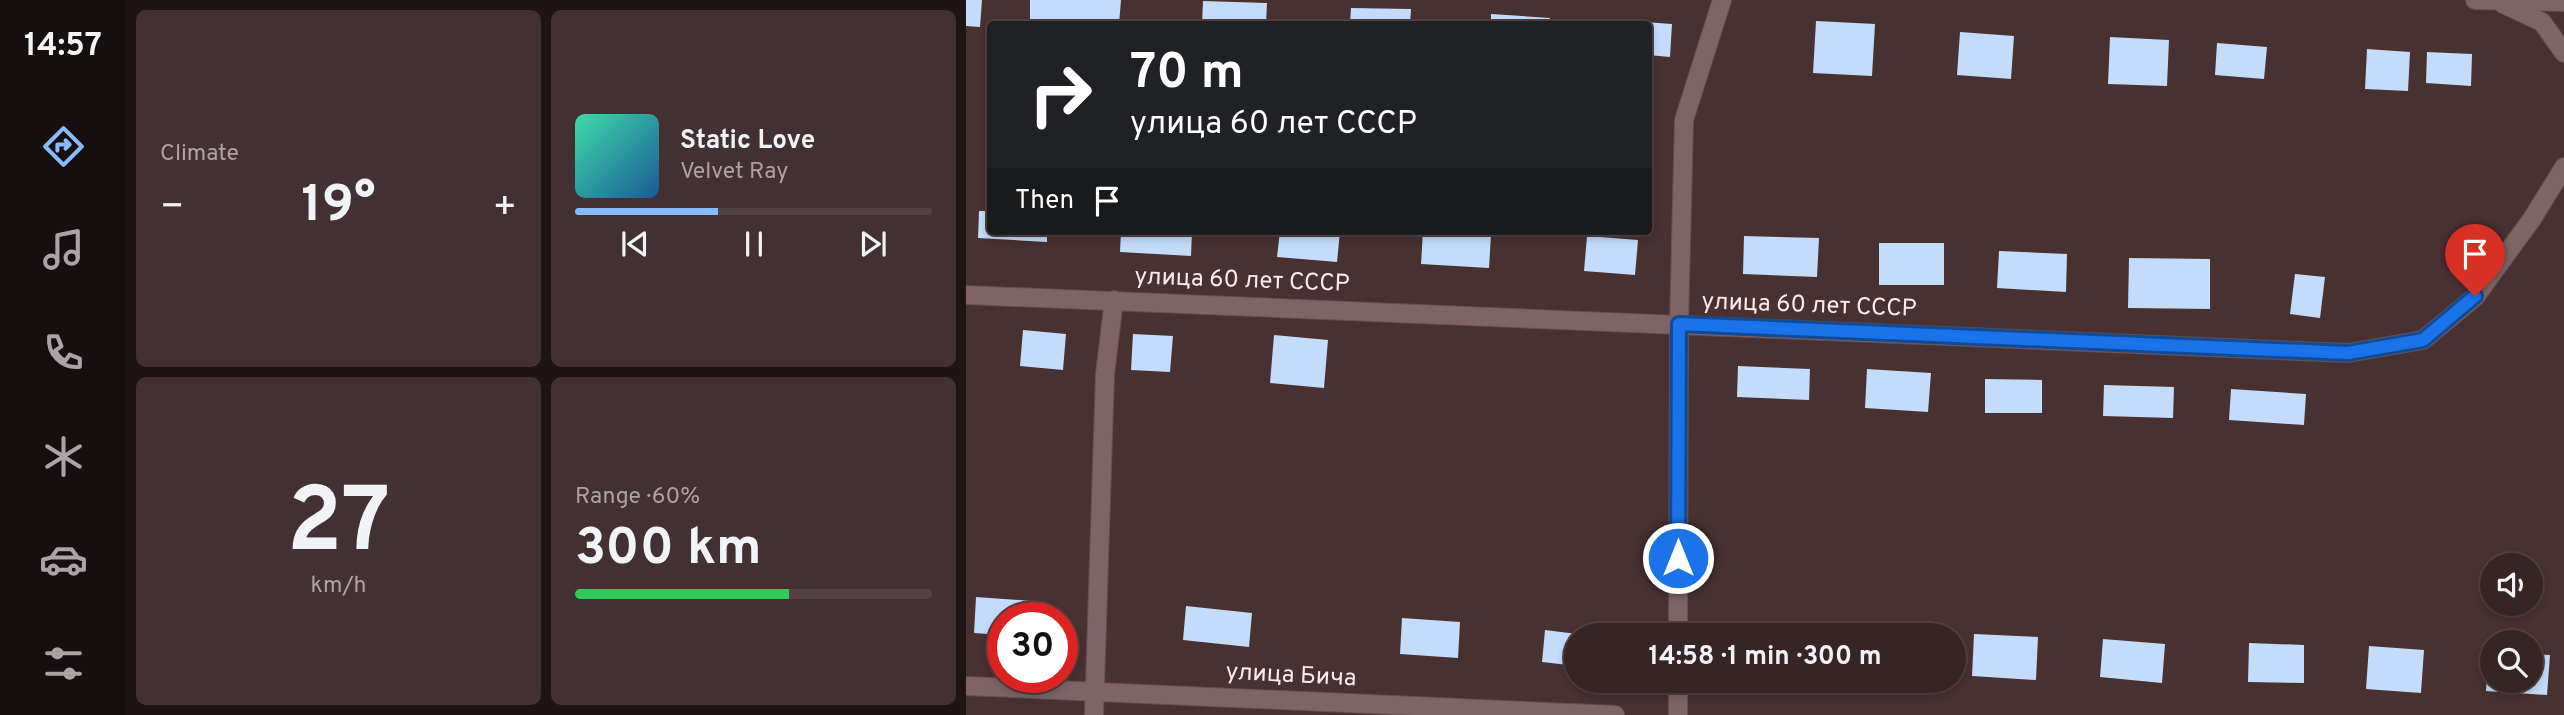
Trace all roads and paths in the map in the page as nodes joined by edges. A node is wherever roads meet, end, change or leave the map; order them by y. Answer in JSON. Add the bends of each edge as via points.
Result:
{"nodes":[{"id":1,"x":1722,"y":0,"type":"edge"},
{"id":2,"x":2475,"y":0,"type":"edge"},
{"id":3,"x":2496,"y":1,"type":"edge"},
{"id":4,"x":2564,"y":2,"type":"edge"},
{"id":5,"x":2564,"y":52,"type":"edge"},
{"id":6,"x":2564,"y":167,"type":"edge"},
{"id":7,"x":966,"y":295,"type":"edge"},
{"id":8,"x":1114,"y":300,"type":"junction"},
{"id":9,"x":1679,"y":324,"type":"junction"},
{"id":10,"x":1678,"y":623,"type":"edge"},
{"id":11,"x":966,"y":686,"type":"edge"},
{"id":12,"x":1095,"y":692,"type":"junction"},
{"id":13,"x":1678,"y":693,"type":"edge"},
{"id":14,"x":1094,"y":715,"type":"edge"},
{"id":15,"x":1615,"y":715,"type":"edge"},
{"id":16,"x":1678,"y":715,"type":"edge"}],
"edges":[{"from":1,"to":9,"type":"street","via":[[1684,120]]},
{"from":2,"to":3,"type":"street"},
{"from":3,"to":4,"type":"street"},
{"from":3,"to":5,"type":"street","via":[[2542,22]]},
{"from":6,"to":9,"type":"street","name":"улица 60 лет СССР","via":[[2475,296],[2423,340],[2348,353]]},
{"from":7,"to":8,"type":"street","name":"улица 60 лет СССР"},
{"from":8,"to":9,"type":"street","name":"улица 60 лет СССР"},
{"from":8,"to":12,"type":"street","via":[[1105,374]]},
{"from":9,"to":10,"type":"street"},
{"from":11,"to":12,"type":"street","name":"улица Бича"},
{"from":12,"to":14,"type":"street"},
{"from":12,"to":15,"type":"street","name":"улица Бича"},
{"from":13,"to":16,"type":"street"}]}
